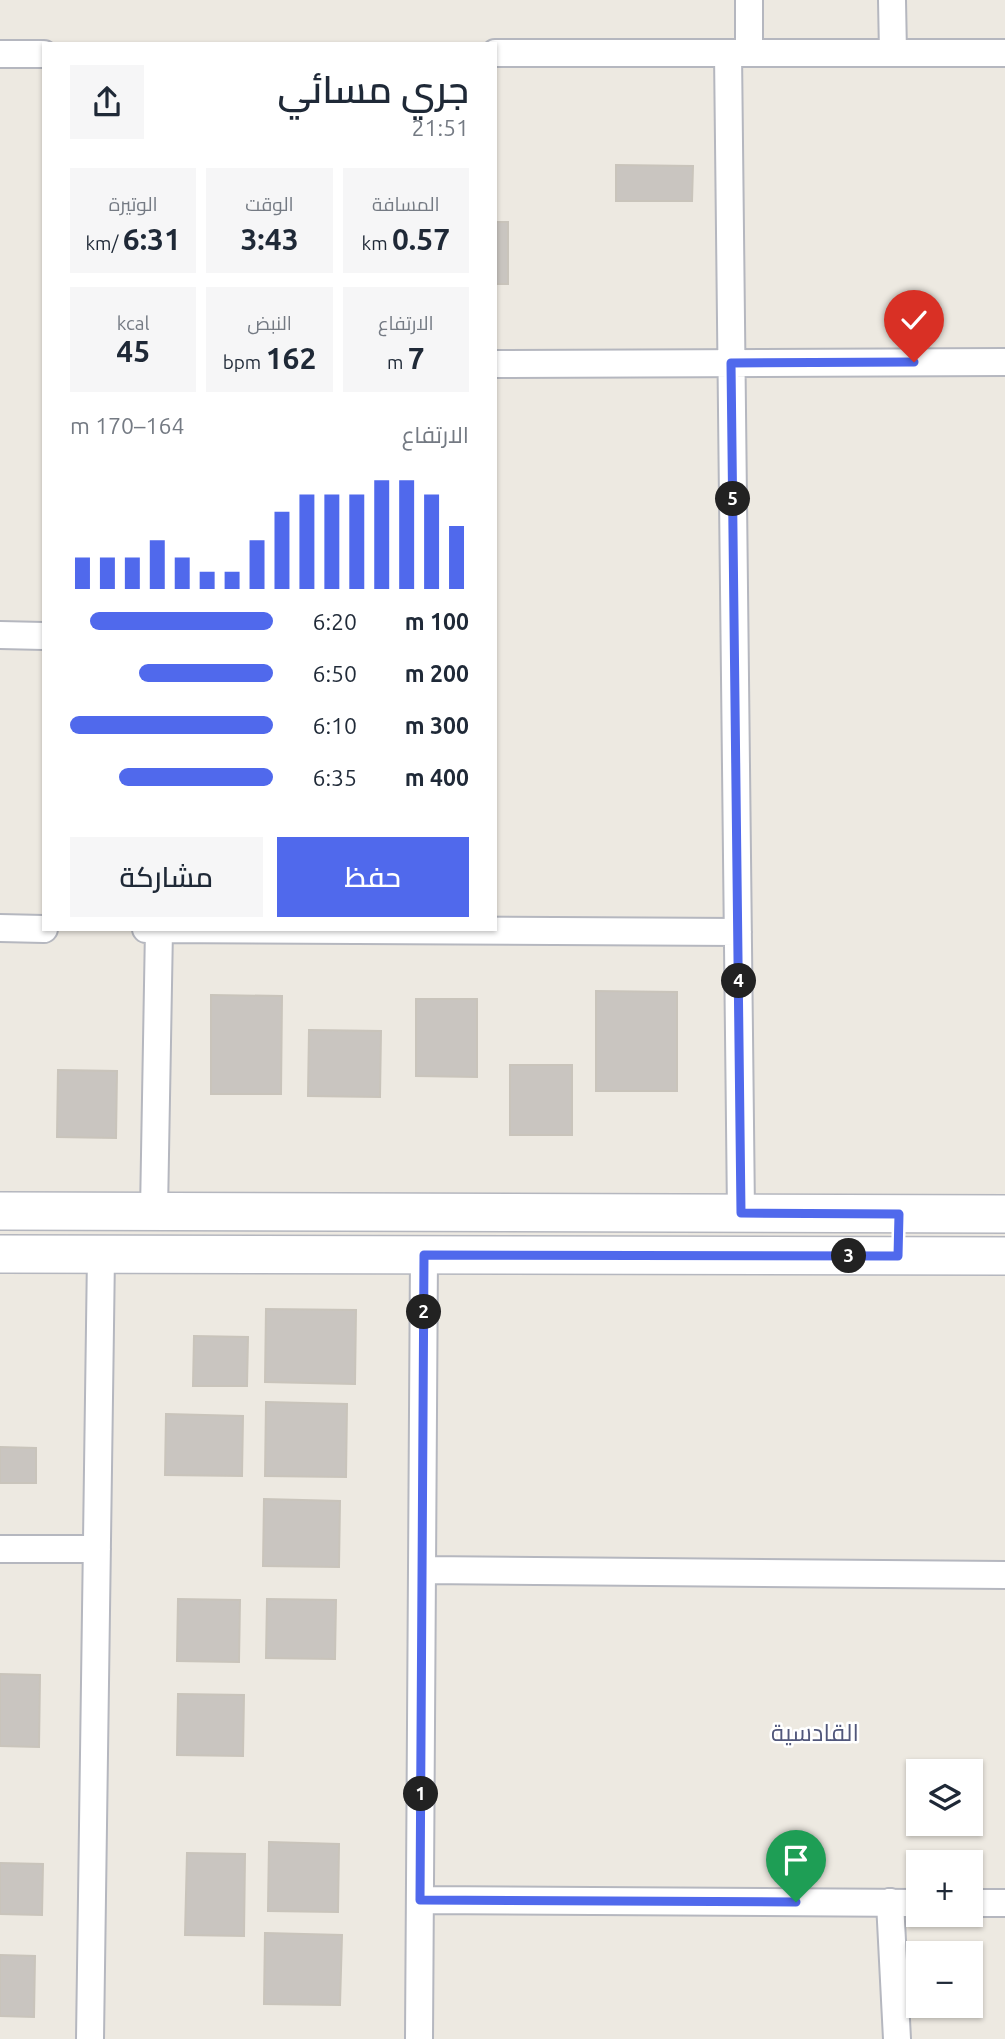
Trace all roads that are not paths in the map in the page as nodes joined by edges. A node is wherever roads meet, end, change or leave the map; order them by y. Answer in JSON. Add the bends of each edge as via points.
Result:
{"nodes":[{"id":1,"x":749,"y":0,"type":"edge"},
{"id":2,"x":892,"y":0,"type":"edge"},
{"id":3,"x":497,"y":53,"type":"edge"},
{"id":4,"x":738,"y":53,"type":"junction"},
{"id":5,"x":893,"y":53,"type":"junction"},
{"id":6,"x":1005,"y":53,"type":"edge"},
{"id":7,"x":0,"y":54,"type":"edge"},
{"id":8,"x":42,"y":54,"type":"edge"},
{"id":9,"x":1005,"y":362,"type":"edge"},
{"id":10,"x":731,"y":363,"type":"junction"},
{"id":11,"x":497,"y":364,"type":"edge"},
{"id":12,"x":0,"y":635,"type":"edge"},
{"id":13,"x":42,"y":636,"type":"edge"},
{"id":14,"x":0,"y":929,"type":"edge"},
{"id":15,"x":42,"y":929,"type":"edge"},
{"id":16,"x":159,"y":931,"type":"edge"},
{"id":17,"x":497,"y":931,"type":"edge"},
{"id":18,"x":738,"y":932,"type":"junction"},
{"id":19,"x":0,"y":1211,"type":"edge"},
{"id":20,"x":154,"y":1211,"type":"junction"},
{"id":21,"x":741,"y":1213,"type":"junction"},
{"id":22,"x":899,"y":1214,"type":"junction"},
{"id":23,"x":1005,"y":1214,"type":"edge"},
{"id":24,"x":0,"y":1254,"type":"edge"},
{"id":25,"x":101,"y":1255,"type":"junction"},
{"id":26,"x":424,"y":1255,"type":"junction"},
{"id":27,"x":1005,"y":1255,"type":"edge"},
{"id":28,"x":898,"y":1256,"type":"junction"},
{"id":29,"x":0,"y":1549,"type":"edge"},
{"id":30,"x":97,"y":1549,"type":"junction"},
{"id":31,"x":422,"y":1570,"type":"junction"},
{"id":32,"x":1005,"y":1575,"type":"edge"},
{"id":33,"x":420,"y":1900,"type":"junction"},
{"id":34,"x":890,"y":1902,"type":"junction"},
{"id":35,"x":906,"y":1903,"type":"edge"},
{"id":36,"x":983,"y":1903,"type":"edge"},
{"id":37,"x":1005,"y":1903,"type":"edge"},
{"id":38,"x":90,"y":2039,"type":"edge"},
{"id":39,"x":419,"y":2039,"type":"edge"},
{"id":40,"x":897,"y":2039,"type":"edge"}],
"edges":[{"from":1,"to":4,"type":"street"},
{"from":2,"to":5,"type":"street"},
{"from":3,"to":4,"type":"street"},
{"from":4,"to":5,"type":"street"},
{"from":4,"to":10,"type":"street"},
{"from":5,"to":6,"type":"street"},
{"from":7,"to":8,"type":"street"},
{"from":9,"to":10,"type":"street"},
{"from":10,"to":11,"type":"street"},
{"from":10,"to":18,"type":"street"},
{"from":12,"to":13,"type":"street"},
{"from":14,"to":15,"type":"street"},
{"from":16,"to":20,"type":"street"},
{"from":17,"to":18,"type":"street"},
{"from":18,"to":21,"type":"street"},
{"from":19,"to":20,"type":"street"},
{"from":20,"to":21,"type":"street"},
{"from":21,"to":22,"type":"street"},
{"from":22,"to":23,"type":"street"},
{"from":22,"to":28,"type":"street"},
{"from":24,"to":25,"type":"street"},
{"from":25,"to":26,"type":"street"},
{"from":25,"to":30,"type":"street"},
{"from":26,"to":28,"type":"street"},
{"from":26,"to":31,"type":"street"},
{"from":27,"to":28,"type":"street"},
{"from":29,"to":30,"type":"street"},
{"from":30,"to":38,"type":"street"},
{"from":31,"to":32,"type":"street"},
{"from":31,"to":33,"type":"street"},
{"from":33,"to":34,"type":"street"},
{"from":33,"to":39,"type":"street"},
{"from":34,"to":35,"type":"street"},
{"from":34,"to":40,"type":"street"},
{"from":36,"to":37,"type":"street"}]}
